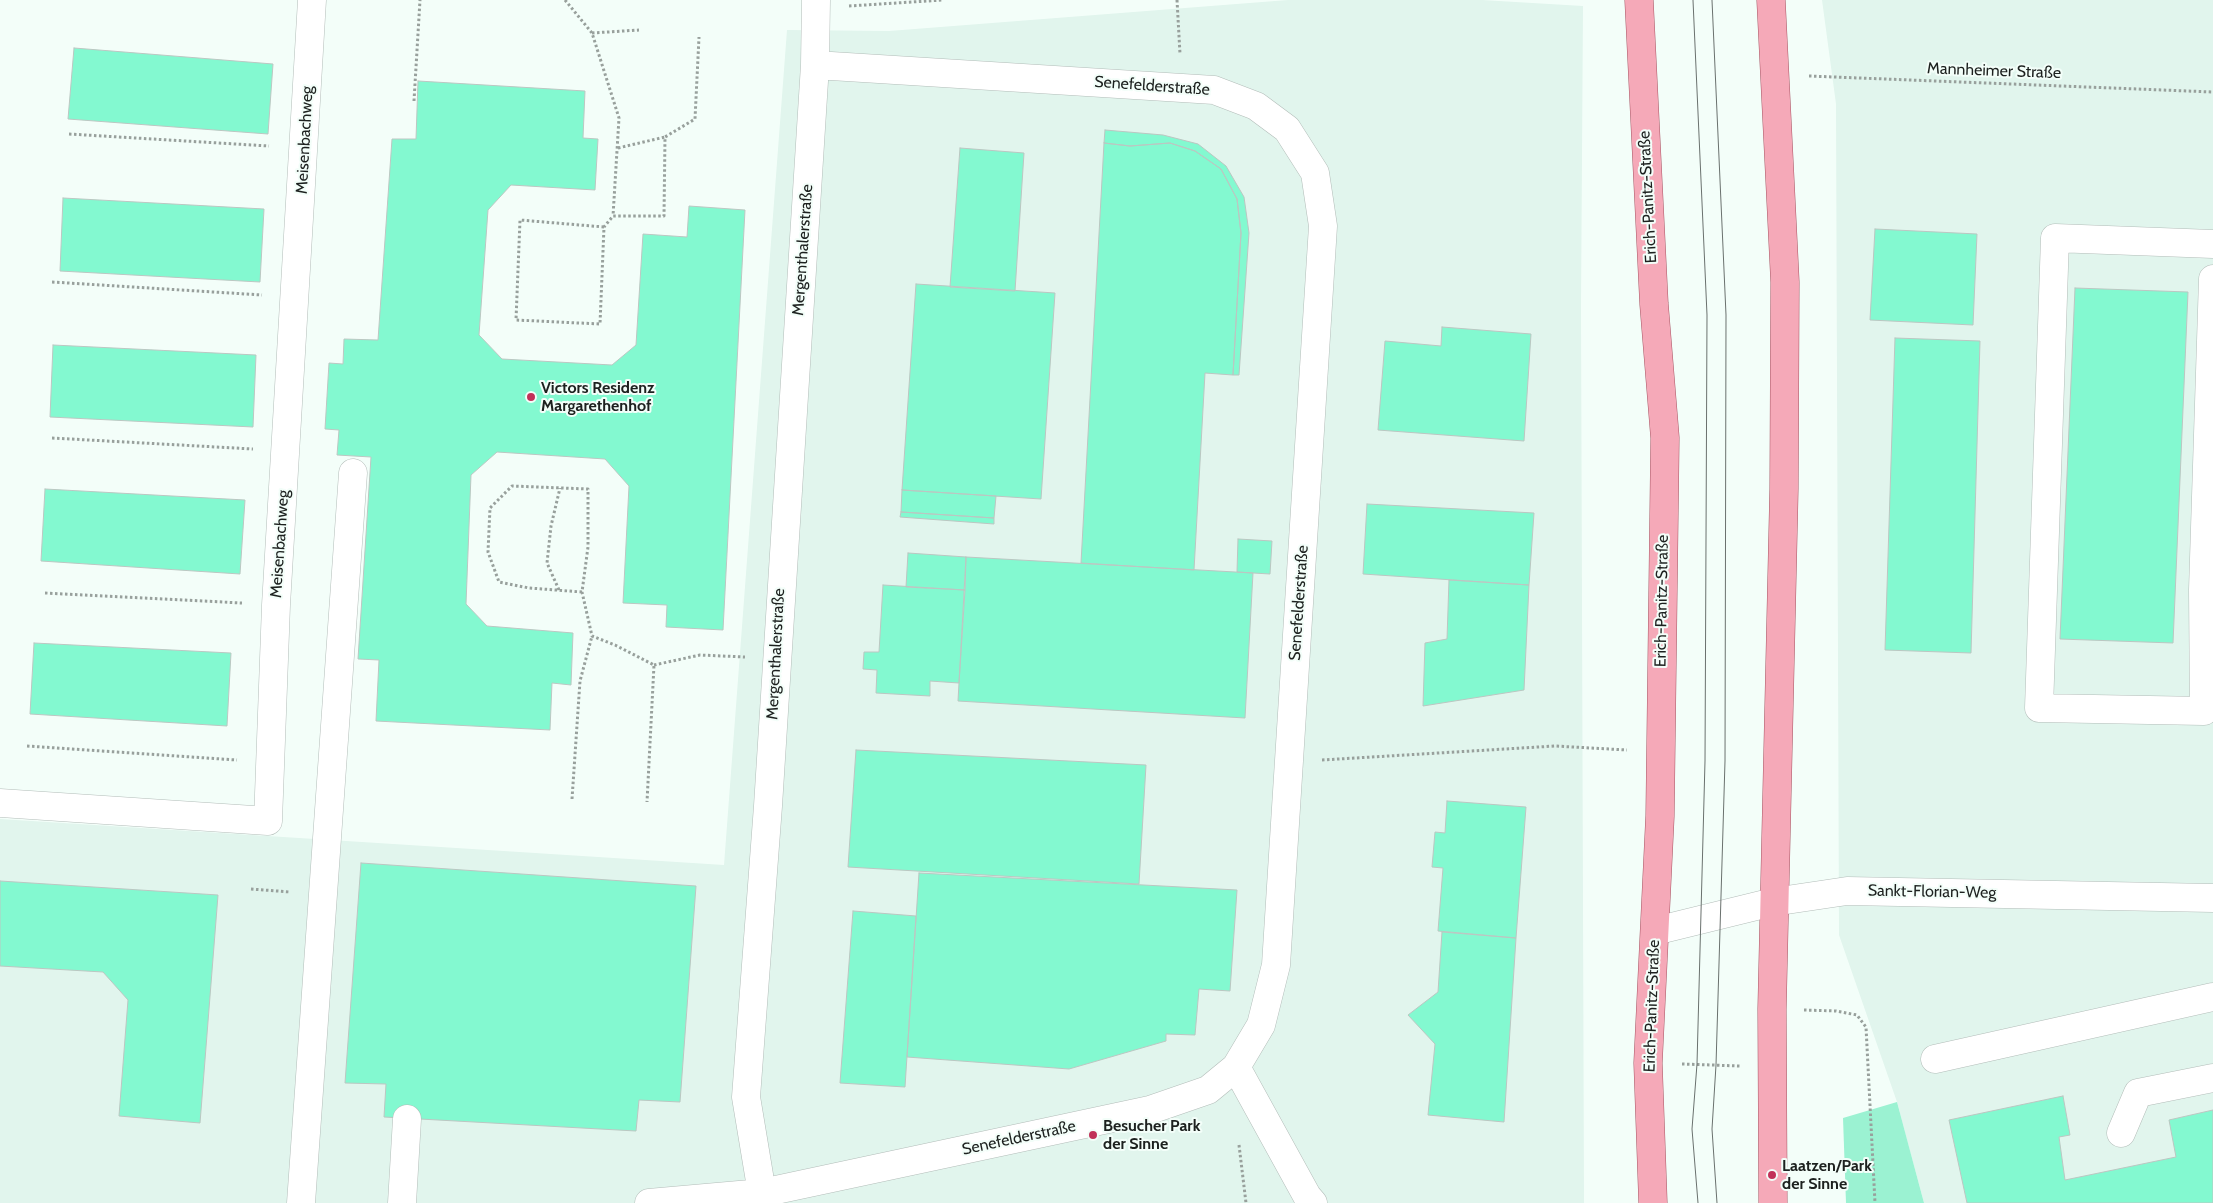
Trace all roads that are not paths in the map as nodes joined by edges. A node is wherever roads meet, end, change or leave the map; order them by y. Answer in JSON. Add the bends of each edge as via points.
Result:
{"nodes":[{"id":1,"x":312,"y":0,"type":"edge"},
{"id":2,"x":1639,"y":0,"type":"edge"},
{"id":3,"x":1771,"y":0,"type":"edge"},
{"id":4,"x":816,"y":4,"type":"edge"},
{"id":5,"x":815,"y":65,"type":"junction"},
{"id":6,"x":2213,"y":244,"type":"edge"},
{"id":7,"x":2213,"y":279,"type":"edge"},
{"id":8,"x":353,"y":473,"type":"dead end"},
{"id":9,"x":0,"y":803,"type":"edge"},
{"id":10,"x":2213,"y":898,"type":"edge"},
{"id":11,"x":1773,"y":902,"type":"junction"},
{"id":12,"x":1655,"y":932,"type":"junction"},
{"id":13,"x":2213,"y":997,"type":"edge"},
{"id":14,"x":1935,"y":1059,"type":"dead end"},
{"id":15,"x":1236,"y":1067,"type":"junction"},
{"id":16,"x":2213,"y":1078,"type":"edge"},
{"id":17,"x":407,"y":1118,"type":"dead end"},
{"id":18,"x":2121,"y":1133,"type":"dead end"},
{"id":19,"x":762,"y":1193,"type":"junction"},
{"id":20,"x":1309,"y":1201,"type":"edge"},
{"id":21,"x":301,"y":1203,"type":"edge"},
{"id":22,"x":402,"y":1203,"type":"edge"},
{"id":23,"x":649,"y":1203,"type":"edge"},
{"id":24,"x":1653,"y":1203,"type":"edge"},
{"id":25,"x":1773,"y":1203,"type":"edge"}],
"edges":[{"from":1,"to":9,"type":"street","name":"Meisenbachweg","via":[[276,605],[268,821]]},
{"from":2,"to":12,"type":"main road","name":"Erich-Panitz-Straße","via":[[1654,304],[1665,438]]},
{"from":3,"to":11,"type":"main road","via":[[1785,301],[1784,489]]},
{"from":4,"to":5,"type":"street","name":"Mergenthalerstraße"},
{"from":5,"to":15,"type":"street","name":"Senefelderstraße","via":[[1214,90],[1256,106],[1287,129],[1315,173],[1323,226],[1276,965],[1261,1025]]},
{"from":5,"to":19,"type":"street","name":"Mergenthalerstraße","via":[[746,1097]]},
{"from":6,"to":7,"type":"street","via":[[2055,238],[2039,708],[2204,711],[2203,590]]},
{"from":8,"to":21,"type":"street"},
{"from":10,"to":11,"type":"street","name":"Sankt-Florian-Weg","via":[[1847,891]]},
{"from":11,"to":12,"type":"street","name":"Sankt-Florian-Weg"},
{"from":11,"to":25,"type":"main road"},
{"from":12,"to":24,"type":"main road","name":"Erich-Panitz-Straße","via":[[1648,1063]]},
{"from":13,"to":14,"type":"street"},
{"from":15,"to":19,"type":"street","name":"Senefelderstraße","via":[[1208,1090],[1150,1110]]},
{"from":15,"to":20,"type":"street"},
{"from":16,"to":18,"type":"street","via":[[2138,1093]]},
{"from":17,"to":22,"type":"street"},
{"from":19,"to":23,"type":"street"}]}
